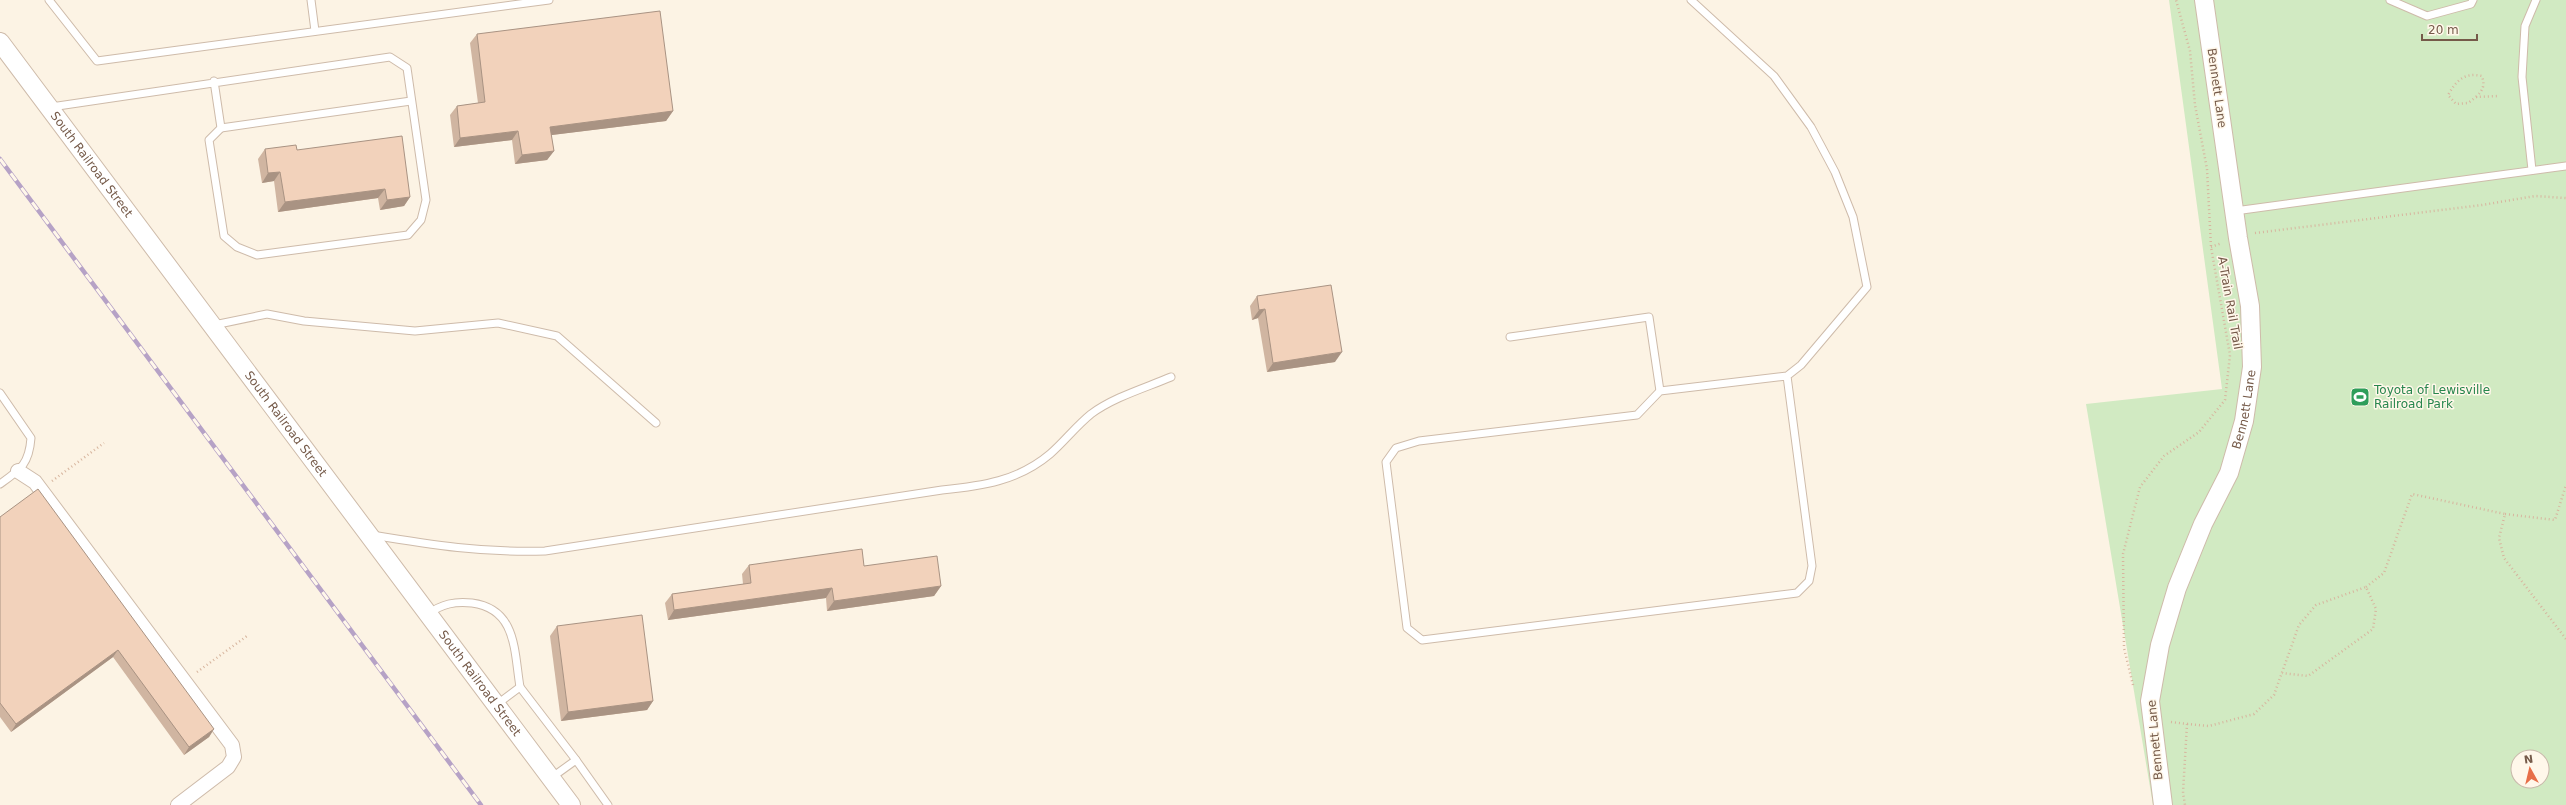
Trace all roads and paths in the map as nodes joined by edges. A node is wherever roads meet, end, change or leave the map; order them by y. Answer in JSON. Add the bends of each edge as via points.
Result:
{"nodes":[{"id":1,"x":49,"y":0,"type":"edge"},
{"id":2,"x":311,"y":0,"type":"edge"},
{"id":3,"x":549,"y":0,"type":"edge"},
{"id":4,"x":1690,"y":0,"type":"edge"},
{"id":5,"x":2176,"y":0,"type":"edge"},
{"id":6,"x":2204,"y":0,"type":"edge"},
{"id":7,"x":2390,"y":0,"type":"edge"},
{"id":8,"x":2473,"y":0,"type":"edge"},
{"id":9,"x":2536,"y":0,"type":"edge"},
{"id":10,"x":315,"y":31,"type":"junction"},
{"id":11,"x":0,"y":42,"type":"edge"},
{"id":12,"x":214,"y":81,"type":"junction"},
{"id":13,"x":2499,"y":96,"type":"dead end"},
{"id":14,"x":2476,"y":97,"type":"junction"},
{"id":15,"x":412,"y":101,"type":"junction"},
{"id":16,"x":49,"y":108,"type":"junction"},
{"id":17,"x":221,"y":128,"type":"junction"},
{"id":18,"x":2566,"y":166,"type":"edge"},
{"id":19,"x":2532,"y":170,"type":"junction"},
{"id":20,"x":2566,"y":198,"type":"edge"},
{"id":21,"x":2234,"y":211,"type":"junction"},
{"id":22,"x":2238,"y":238,"type":"junction"},
{"id":23,"x":2211,"y":247,"type":"junction"},
{"id":24,"x":212,"y":326,"type":"junction"},
{"id":25,"x":1510,"y":337,"type":"dead end"},
{"id":26,"x":1787,"y":376,"type":"junction"},
{"id":27,"x":1171,"y":377,"type":"dead end"},
{"id":28,"x":1660,"y":391,"type":"junction"},
{"id":29,"x":0,"y":393,"type":"edge"},
{"id":30,"x":656,"y":423,"type":"dead end"},
{"id":31,"x":104,"y":443,"type":"dead end"},
{"id":32,"x":18,"y":471,"type":"junction"},
{"id":33,"x":0,"y":484,"type":"edge"},
{"id":34,"x":2566,"y":485,"type":"edge"},
{"id":35,"x":41,"y":490,"type":"junction"},
{"id":36,"x":2505,"y":514,"type":"junction"},
{"id":37,"x":368,"y":534,"type":"junction"},
{"id":38,"x":2366,"y":587,"type":"junction"},
{"id":39,"x":427,"y":614,"type":"junction"},
{"id":40,"x":247,"y":636,"type":"dead end"},
{"id":41,"x":2566,"y":638,"type":"edge"},
{"id":42,"x":2282,"y":672,"type":"junction"},
{"id":43,"x":184,"y":682,"type":"junction"},
{"id":44,"x":2134,"y":686,"type":"dead end"},
{"id":45,"x":520,"y":687,"type":"junction"},
{"id":46,"x":496,"y":705,"type":"junction"},
{"id":47,"x":2151,"y":710,"type":"junction"},
{"id":48,"x":2187,"y":724,"type":"junction"},
{"id":49,"x":576,"y":760,"type":"junction"},
{"id":50,"x":551,"y":778,"type":"junction"},
{"id":51,"x":178,"y":805,"type":"edge"},
{"id":52,"x":571,"y":805,"type":"edge"},
{"id":53,"x":608,"y":805,"type":"edge"},
{"id":54,"x":2162,"y":805,"type":"edge"},
{"id":55,"x":2185,"y":805,"type":"edge"}],
"edges":[{"from":1,"to":10,"type":"lane","via":[[97,61]]},
{"from":2,"to":10,"type":"lane"},
{"from":3,"to":10,"type":"lane"},
{"from":4,"to":26,"type":"lane","via":[[1774,76],[1811,127],[1835,172],[1853,217],[1867,287],[1801,364]]},
{"from":5,"to":23,"type":"path","name":"A-Train Rail Trail","via":[[2190,51],[2195,104],[2207,169]]},
{"from":6,"to":21,"type":"street","name":"Bennett Lane"},
{"from":7,"to":8,"type":"lane","via":[[2427,16],[2471,4]]},
{"from":9,"to":19,"type":"lane","via":[[2525,26],[2522,77]]},
{"from":11,"to":16,"type":"street","name":"South Railroad Street"},
{"from":12,"to":15,"type":"lane","via":[[390,57],[407,68]]},
{"from":12,"to":16,"type":"lane"},
{"from":12,"to":17,"type":"lane"},
{"from":13,"to":14,"type":"path"},
{"from":14,"to":14,"type":"path","via":[[2468,103],[2456,104],[2448,95],[2455,83],[2464,76],[2475,74],[2482,76],[2484,82],[2483,90]]},
{"from":15,"to":17,"type":"lane"},
{"from":15,"to":17,"type":"lane","via":[[426,200],[422,220],[408,235],[257,255],[237,247],[224,236],[209,140]]},
{"from":16,"to":24,"type":"street","name":"South Railroad Street"},
{"from":18,"to":19,"type":"lane"},
{"from":19,"to":21,"type":"lane"},
{"from":20,"to":22,"type":"path","via":[[2535,196],[2482,205],[2259,232]]},
{"from":21,"to":22,"type":"street","name":"Bennett Lane"},
{"from":22,"to":23,"type":"path"},
{"from":22,"to":47,"type":"street","name":"Bennett Lane","via":[[2250,306],[2252,367],[2244,421],[2229,472],[2203,524],[2177,588],[2160,645],[2150,701]]},
{"from":23,"to":44,"type":"path","name":"A-Train Rail Trail","via":[[2230,355],[2225,400],[2199,432],[2164,456],[2140,487],[2123,554],[2124,648]]},
{"from":24,"to":30,"type":"lane","via":[[267,314],[304,321],[415,331],[498,323],[557,336]]},
{"from":24,"to":37,"type":"street","name":"South Railroad Street"},
{"from":25,"to":28,"type":"lane","via":[[1649,317]]},
{"from":26,"to":28,"type":"lane"},
{"from":26,"to":28,"type":"lane","via":[[1812,566],[1809,581],[1797,592],[1422,640],[1407,628],[1386,462],[1396,448],[1419,441],[1637,415]]},
{"from":27,"to":37,"type":"lane","via":[[1092,414],[1049,455],[1018,476],[988,485],[545,551],[467,550]]},
{"from":29,"to":32,"type":"lane","via":[[31,438],[28,460]]},
{"from":31,"to":35,"type":"path"},
{"from":32,"to":33,"type":"lane"},
{"from":32,"to":35,"type":"street","via":[[35,482]]},
{"from":34,"to":36,"type":"path","via":[[2555,520]]},
{"from":35,"to":43,"type":"street"},
{"from":36,"to":38,"type":"path","via":[[2412,494],[2384,573]]},
{"from":36,"to":41,"type":"path","via":[[2499,538],[2504,558]]},
{"from":37,"to":39,"type":"street","name":"South Railroad Street"},
{"from":38,"to":42,"type":"path","via":[[2316,605],[2298,625]]},
{"from":38,"to":42,"type":"path","via":[[2376,609],[2373,629],[2308,676]]},
{"from":39,"to":45,"type":"lane","via":[[457,602],[484,605],[498,613],[512,634]]},
{"from":39,"to":46,"type":"street","name":"South Railroad Street"},
{"from":40,"to":43,"type":"path"},
{"from":42,"to":48,"type":"path","via":[[2274,695],[2254,714],[2209,726]]},
{"from":43,"to":51,"type":"street","via":[[232,745],[234,757],[228,767]]},
{"from":45,"to":46,"type":"lane"},
{"from":45,"to":49,"type":"lane"},
{"from":46,"to":50,"type":"street","name":"South Railroad Street"},
{"from":47,"to":48,"type":"path","via":[[2168,721]]},
{"from":47,"to":54,"type":"street","name":"Bennett Lane"},
{"from":48,"to":55,"type":"path","via":[[2183,793]]},
{"from":49,"to":50,"type":"lane"},
{"from":49,"to":53,"type":"lane"},
{"from":50,"to":52,"type":"street","name":"South Railroad Street"}]}
